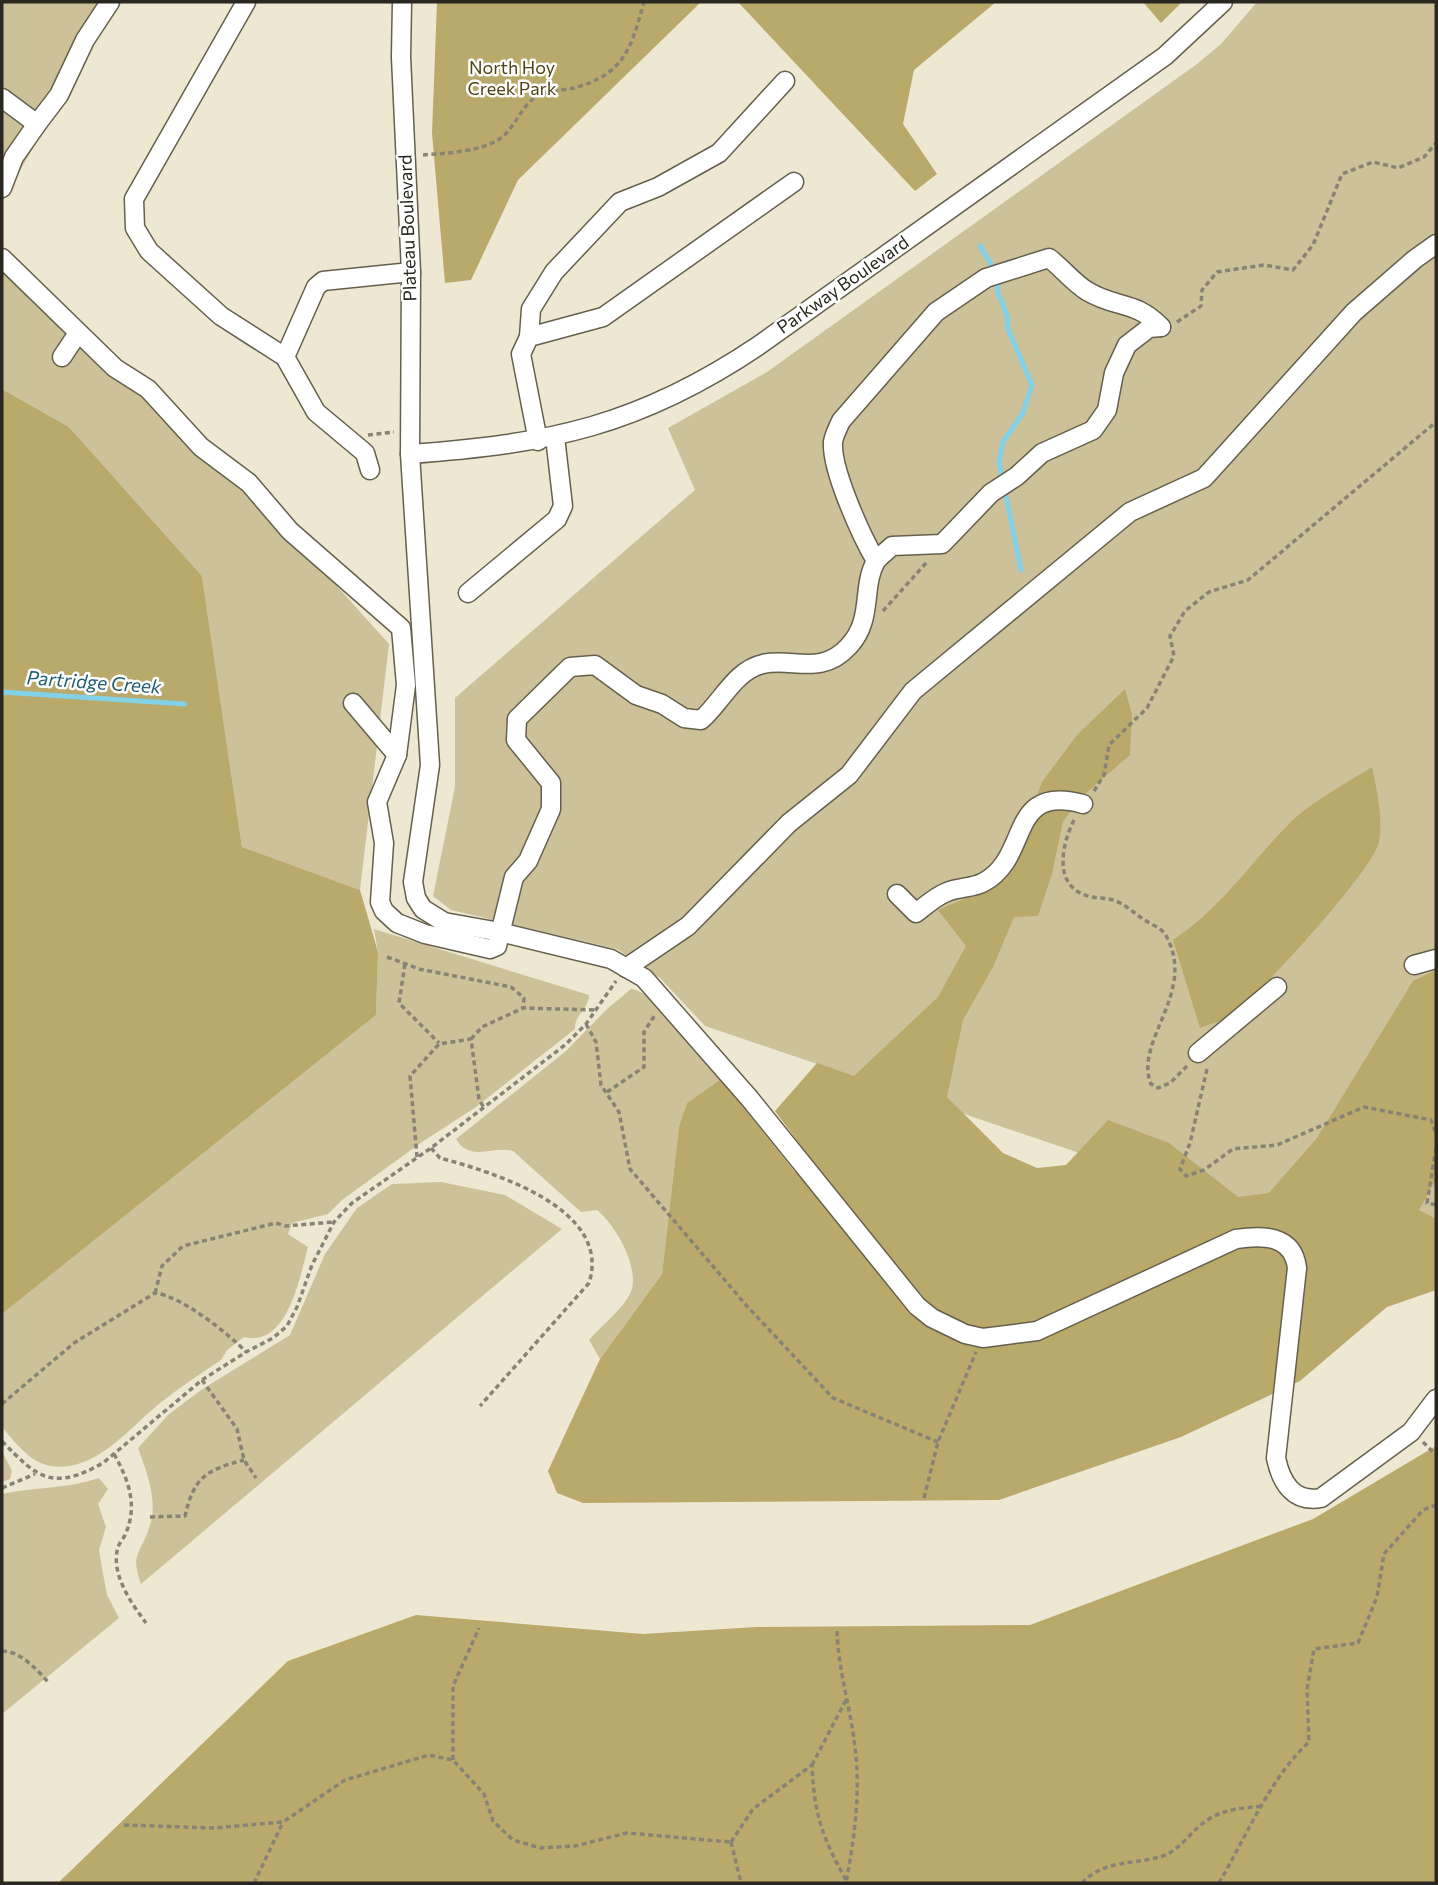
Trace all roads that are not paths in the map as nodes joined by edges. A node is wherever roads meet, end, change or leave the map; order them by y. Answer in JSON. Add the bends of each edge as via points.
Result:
{"nodes":[{"id":1,"x":110,"y":2,"type":"edge"},
{"id":2,"x":246,"y":2,"type":"edge"},
{"id":3,"x":402,"y":2,"type":"edge"},
{"id":4,"x":1223,"y":2,"type":"edge"},
{"id":5,"x":785,"y":81,"type":"dead end"},
{"id":6,"x":2,"y":98,"type":"edge"},
{"id":7,"x":37,"y":124,"type":"junction"},
{"id":8,"x":794,"y":182,"type":"dead end"},
{"id":9,"x":2,"y":188,"type":"edge"},
{"id":10,"x":1436,"y":244,"type":"edge"},
{"id":11,"x":2,"y":258,"type":"edge"},
{"id":12,"x":411,"y":272,"type":"junction"},
{"id":13,"x":78,"y":333,"type":"junction"},
{"id":14,"x":529,"y":337,"type":"junction"},
{"id":15,"x":285,"y":356,"type":"junction"},
{"id":16,"x":62,"y":358,"type":"dead end"},
{"id":17,"x":547,"y":439,"type":"junction"},
{"id":18,"x":410,"y":454,"type":"junction"},
{"id":19,"x":370,"y":470,"type":"dead end"},
{"id":20,"x":876,"y":561,"type":"junction"},
{"id":21,"x":468,"y":593,"type":"dead end"},
{"id":22,"x":354,"y":704,"type":"dead end"},
{"id":23,"x":397,"y":755,"type":"junction"},
{"id":24,"x":1083,"y":804,"type":"road end"},
{"id":25,"x":897,"y":894,"type":"dead end"},
{"id":26,"x":500,"y":932,"type":"junction"},
{"id":27,"x":1436,"y":959,"type":"edge"},
{"id":28,"x":1414,"y":965,"type":"dead end"},
{"id":29,"x":626,"y":968,"type":"junction"},
{"id":30,"x":1277,"y":987,"type":"dead end"},
{"id":31,"x":1198,"y":1053,"type":"dead end"},
{"id":32,"x":1436,"y":1399,"type":"edge"}],
"edges":[{"from":1,"to":7,"type":"street","via":[[85,40],[59,95]]},
{"from":2,"to":15,"type":"street","via":[[134,199],[133,216],[149,251],[221,316]]},
{"from":3,"to":12,"type":"street","name":"Plateau Boulevard"},
{"from":4,"to":17,"type":"street","name":"Parkway Boulevard","via":[[1165,56],[740,358],[657,404]]},
{"from":5,"to":14,"type":"street","via":[[719,153],[620,202],[554,272],[531,309]]},
{"from":6,"to":7,"type":"street"},
{"from":7,"to":9,"type":"street","via":[[14,158]]},
{"from":8,"to":14,"type":"street","via":[[603,317]]},
{"from":10,"to":29,"type":"street","via":[[1354,312],[1204,478],[1130,512],[913,691],[849,775],[789,823],[688,926]]},
{"from":11,"to":13,"type":"street"},
{"from":12,"to":15,"type":"street","via":[[323,281],[316,287]]},
{"from":12,"to":18,"type":"street","name":"Plateau Boulevard"},
{"from":13,"to":16,"type":"street"},
{"from":13,"to":23,"type":"street","via":[[115,368],[148,389],[201,447],[249,483],[290,531],[401,628],[406,685]]},
{"from":14,"to":17,"type":"street","via":[[521,354]]},
{"from":15,"to":19,"type":"street","via":[[316,412],[365,453]]},
{"from":17,"to":18,"type":"street","name":"Parkway Boulevard"},
{"from":17,"to":21,"type":"street","via":[[563,506],[557,519]]},
{"from":18,"to":26,"type":"street","name":"Plateau Boulevard","via":[[430,765],[413,881],[416,898],[423,909],[444,922]]},
{"from":20,"to":20,"type":"street","via":[[860,534],[833,440],[841,421],[936,312],[986,278],[1049,258],[1085,290],[1147,312],[1161,327],[1149,328],[1127,345],[1114,373],[1107,411],[1093,430],[1042,453],[991,493],[942,544],[892,546]]},
{"from":20,"to":26,"type":"street","via":[[866,616],[849,646],[825,663],[763,664],[737,678],[701,720],[684,718],[636,695],[595,664],[570,667],[532,701],[517,719],[516,740],[551,783],[551,809],[528,861],[514,877]]},
{"from":22,"to":23,"type":"street"},
{"from":23,"to":26,"type":"street","via":[[377,802],[384,843],[380,902],[384,911],[397,923],[425,934],[490,948],[497,946]]},
{"from":24,"to":25,"type":"street","via":[[1054,798],[1044,802],[1025,818],[1003,864],[984,883],[946,892],[915,913]]},
{"from":26,"to":29,"type":"street","via":[[611,959]]},
{"from":27,"to":28,"type":"street"},
{"from":29,"to":32,"type":"street","via":[[645,978],[665,1000],[917,1306],[948,1328],[982,1338],[1037,1331],[1236,1239],[1269,1237],[1296,1255],[1276,1458],[1279,1475],[1291,1491],[1311,1500],[1321,1498],[1411,1432]]},
{"from":30,"to":31,"type":"street"}]}
